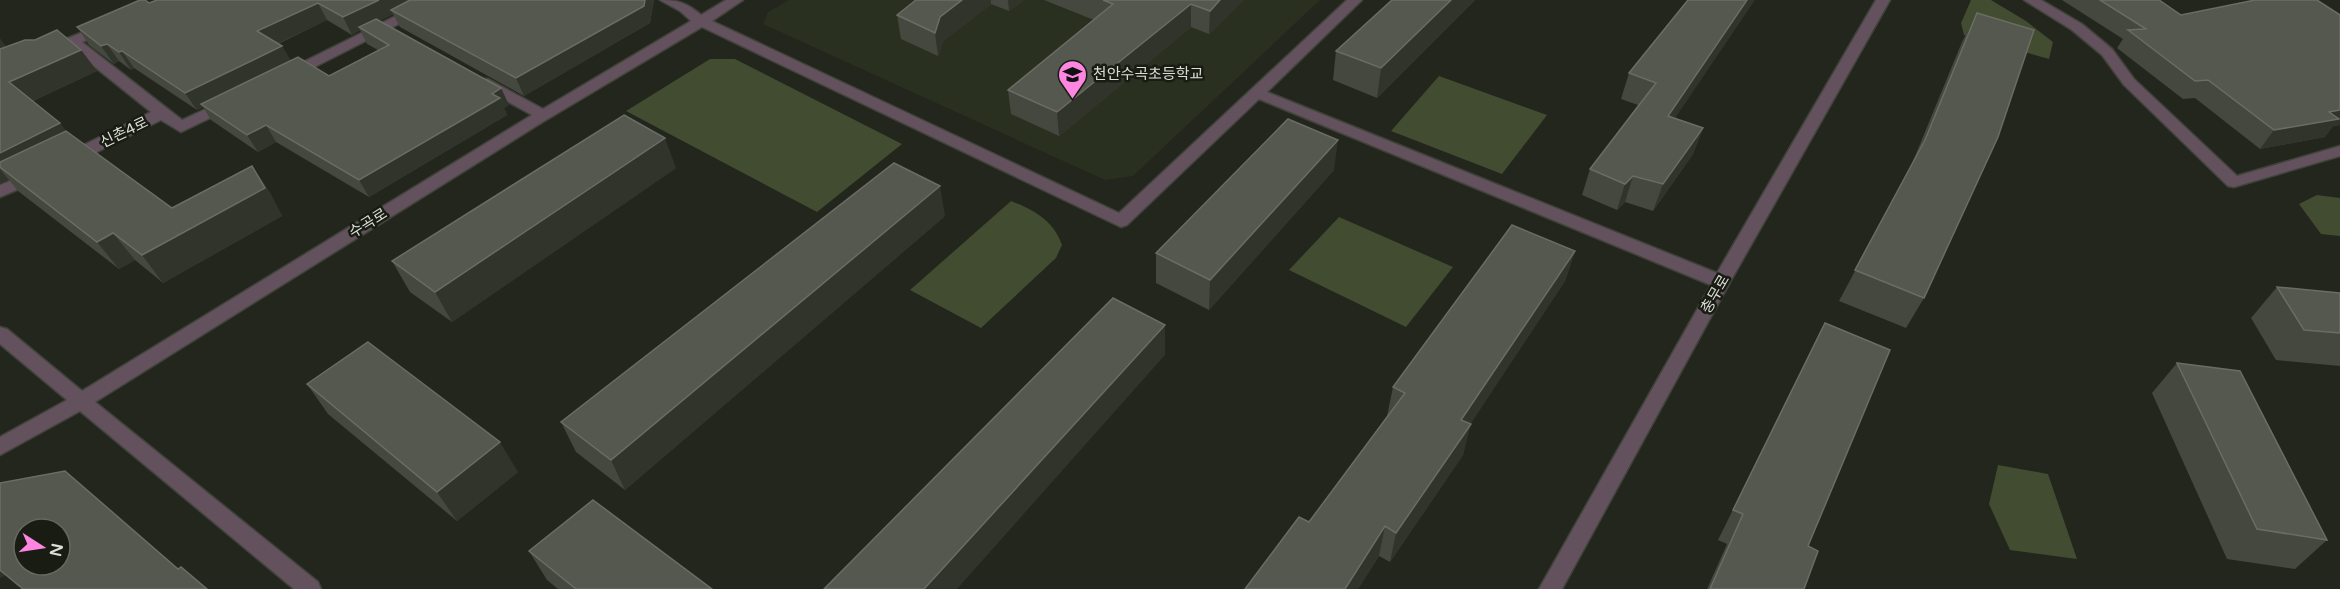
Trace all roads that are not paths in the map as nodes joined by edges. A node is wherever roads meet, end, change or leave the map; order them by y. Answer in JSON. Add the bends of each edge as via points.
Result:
{"nodes":[{"id":1,"x":439,"y":0,"type":"edge"},
{"id":2,"x":667,"y":0,"type":"edge"},
{"id":3,"x":736,"y":0,"type":"edge"},
{"id":4,"x":1355,"y":0,"type":"edge"},
{"id":5,"x":1883,"y":0,"type":"edge"},
{"id":6,"x":2031,"y":0,"type":"edge"},
{"id":7,"x":699,"y":20,"type":"junction"},
{"id":8,"x":121,"y":21,"type":"edge"},
{"id":9,"x":384,"y":27,"type":"junction"},
{"id":10,"x":404,"y":38,"type":"edge"},
{"id":11,"x":71,"y":42,"type":"junction"},
{"id":12,"x":31,"y":58,"type":"edge"},
{"id":13,"x":473,"y":77,"type":"edge"},
{"id":14,"x":277,"y":80,"type":"edge"},
{"id":15,"x":1257,"y":93,"type":"junction"},
{"id":16,"x":245,"y":95,"type":"edge"},
{"id":17,"x":162,"y":113,"type":"junction"},
{"id":18,"x":543,"y":115,"type":"junction"},
{"id":19,"x":2340,"y":151,"type":"edge"},
{"id":20,"x":0,"y":192,"type":"edge"},
{"id":21,"x":1721,"y":282,"type":"junction"},
{"id":22,"x":0,"y":334,"type":"edge"},
{"id":23,"x":81,"y":401,"type":"junction"},
{"id":24,"x":0,"y":447,"type":"edge"},
{"id":25,"x":310,"y":589,"type":"edge"},
{"id":26,"x":1550,"y":589,"type":"edge"}],
"edges":[{"from":1,"to":9,"type":"street"},
{"from":2,"to":7,"type":"street"},
{"from":3,"to":7,"type":"street","name":"수곡로"},
{"from":4,"to":15,"type":"street"},
{"from":5,"to":21,"type":"street","name":"충무로"},
{"from":6,"to":19,"type":"street","via":[[2077,27],[2107,52],[2129,82],[2234,182]]},
{"from":7,"to":15,"type":"street","via":[[1121,221]]},
{"from":7,"to":18,"type":"street","name":"수곡로"},
{"from":8,"to":11,"type":"street"},
{"from":9,"to":10,"type":"street"},
{"from":9,"to":14,"type":"street"},
{"from":11,"to":12,"type":"street"},
{"from":11,"to":17,"type":"street"},
{"from":13,"to":18,"type":"street"},
{"from":15,"to":21,"type":"street"},
{"from":16,"to":17,"type":"street","name":"신촌4로","via":[[181,127]]},
{"from":17,"to":20,"type":"street","name":"신촌4로"},
{"from":18,"to":23,"type":"street","name":"수곡로"},
{"from":21,"to":26,"type":"street","name":"충무로"},
{"from":22,"to":23,"type":"street"},
{"from":23,"to":24,"type":"street","name":"수곡로"},
{"from":23,"to":25,"type":"street"}]}
